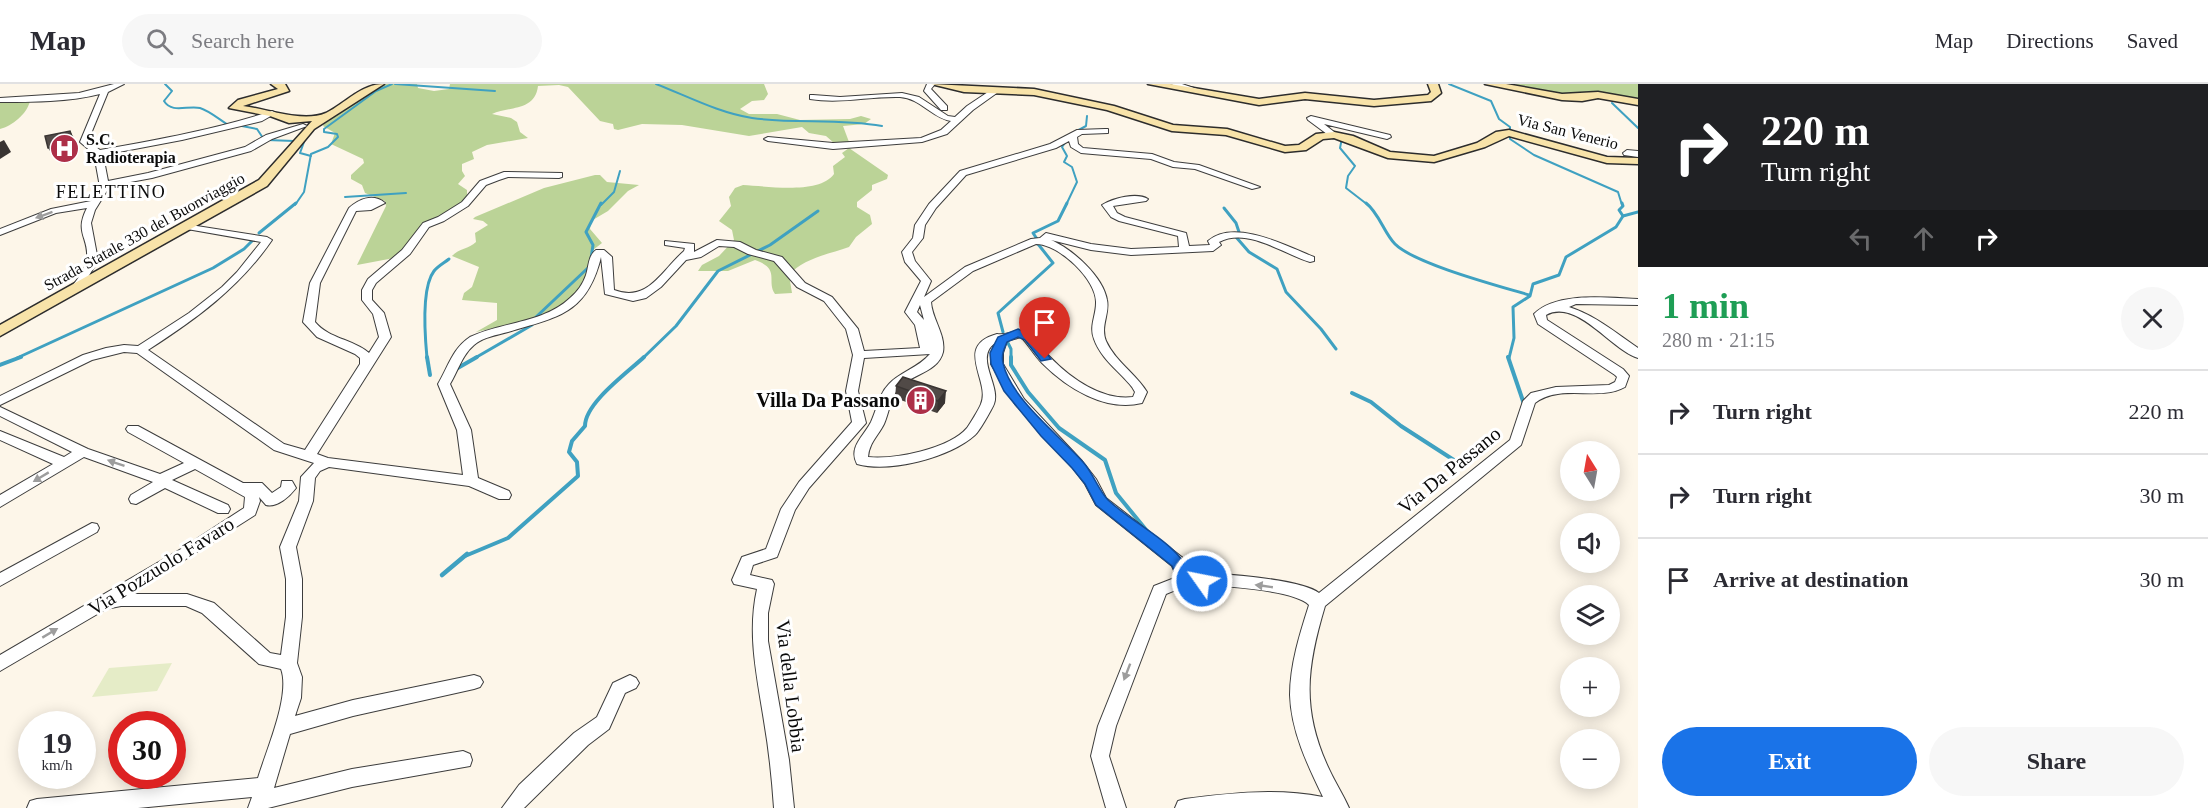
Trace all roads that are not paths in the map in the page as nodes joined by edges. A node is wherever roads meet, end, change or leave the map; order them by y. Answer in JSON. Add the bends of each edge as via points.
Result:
{"nodes":[{"id":1,"x":120,"y":84,"type":"edge"},
{"id":2,"x":276,"y":84,"type":"edge"},
{"id":3,"x":379,"y":84,"type":"edge"},
{"id":4,"x":931,"y":84,"type":"edge"},
{"id":5,"x":936,"y":84,"type":"edge"},
{"id":6,"x":1030,"y":84,"type":"edge"},
{"id":7,"x":1153,"y":84,"type":"edge"},
{"id":8,"x":1174,"y":84,"type":"edge"},
{"id":9,"x":1433,"y":84,"type":"edge"},
{"id":10,"x":1490,"y":84,"type":"edge"},
{"id":11,"x":994,"y":87,"type":"edge"},
{"id":12,"x":980,"y":89,"type":"junction"},
{"id":13,"x":47,"y":90,"type":"dead end"},
{"id":14,"x":105,"y":90,"type":"junction"},
{"id":15,"x":0,"y":94,"type":"edge"},
{"id":16,"x":1209,"y":95,"type":"junction"},
{"id":17,"x":813,"y":97,"type":"dead end"},
{"id":18,"x":0,"y":100,"type":"edge"},
{"id":19,"x":1638,"y":102,"type":"edge"},
{"id":20,"x":964,"y":113,"type":"junction"},
{"id":21,"x":957,"y":120,"type":"junction"},
{"id":22,"x":302,"y":121,"type":"junction"},
{"id":23,"x":1105,"y":131,"type":"dead end"},
{"id":24,"x":1334,"y":135,"type":"junction"},
{"id":25,"x":1073,"y":137,"type":"junction"},
{"id":26,"x":1387,"y":137,"type":"dead end"},
{"id":27,"x":768,"y":139,"type":"dead end"},
{"id":28,"x":98,"y":153,"type":"junction"},
{"id":29,"x":1627,"y":153,"type":"dead end"},
{"id":30,"x":1638,"y":154,"type":"edge"},
{"id":31,"x":1638,"y":161,"type":"edge"},
{"id":32,"x":559,"y":175,"type":"dead end"},
{"id":33,"x":105,"y":187,"type":"junction"},
{"id":34,"x":1255,"y":188,"type":"dead end"},
{"id":35,"x":1143,"y":199,"type":"dead end"},
{"id":36,"x":91,"y":204,"type":"junction"},
{"id":37,"x":354,"y":208,"type":"dead end"},
{"id":38,"x":187,"y":226,"type":"junction"},
{"id":39,"x":0,"y":232,"type":"edge"},
{"id":40,"x":1044,"y":241,"type":"junction"},
{"id":41,"x":669,"y":243,"type":"dead end"},
{"id":42,"x":1185,"y":251,"type":"junction"},
{"id":43,"x":685,"y":256,"type":"junction"},
{"id":44,"x":1310,"y":260,"type":"dead end"},
{"id":45,"x":76,"y":288,"type":"junction"},
{"id":46,"x":1638,"y":302,"type":"edge"},
{"id":47,"x":1554,"y":308,"type":"junction"},
{"id":48,"x":0,"y":331,"type":"edge"},
{"id":49,"x":1002,"y":339,"type":"junction"},
{"id":50,"x":140,"y":350,"type":"junction"},
{"id":51,"x":1638,"y":354,"type":"edge"},
{"id":52,"x":859,"y":355,"type":"junction"},
{"id":53,"x":929,"y":356,"type":"junction"},
{"id":54,"x":363,"y":371,"type":"junction"},
{"id":55,"x":0,"y":401,"type":"edge"},
{"id":56,"x":0,"y":411,"type":"edge"},
{"id":57,"x":133,"y":429,"type":"dead end"},
{"id":58,"x":0,"y":435,"type":"edge"},
{"id":59,"x":83,"y":452,"type":"junction"},
{"id":60,"x":302,"y":455,"type":"junction"},
{"id":61,"x":327,"y":462,"type":"junction"},
{"id":62,"x":64,"y":464,"type":"junction"},
{"id":63,"x":193,"y":464,"type":"junction"},
{"id":64,"x":308,"y":477,"type":"junction"},
{"id":65,"x":157,"y":479,"type":"junction"},
{"id":66,"x":471,"y":481,"type":"junction"},
{"id":67,"x":287,"y":484,"type":"dead end"},
{"id":68,"x":239,"y":489,"type":"junction"},
{"id":69,"x":504,"y":495,"type":"dead end"},
{"id":70,"x":136,"y":499,"type":"dead end"},
{"id":71,"x":0,"y":502,"type":"edge"},
{"id":72,"x":223,"y":509,"type":"dead end"},
{"id":73,"x":92,"y":528,"type":"dead end"},
{"id":74,"x":0,"y":580,"type":"edge"},
{"id":75,"x":1187,"y":581,"type":"junction"},
{"id":76,"x":1318,"y":603,"type":"junction"},
{"id":77,"x":97,"y":606,"type":"junction"},
{"id":78,"x":288,"y":663,"type":"junction"},
{"id":79,"x":0,"y":664,"type":"edge"},
{"id":80,"x":474,"y":682,"type":"dead end"},
{"id":81,"x":630,"y":684,"type":"dead end"},
{"id":82,"x":282,"y":729,"type":"junction"},
{"id":83,"x":463,"y":760,"type":"dead end"},
{"id":84,"x":261,"y":798,"type":"edge"},
{"id":85,"x":37,"y":808,"type":"edge"},
{"id":86,"x":512,"y":808,"type":"edge"},
{"id":87,"x":784,"y":808,"type":"edge"},
{"id":88,"x":1116,"y":808,"type":"edge"},
{"id":89,"x":1185,"y":808,"type":"edge"},
{"id":90,"x":1333,"y":808,"type":"edge"},
{"id":91,"x":1339,"y":808,"type":"edge"}],
"edges":[{"from":1,"to":14,"type":"street"},
{"from":2,"to":22,"type":"street","via":[[284,91],[242,102],[234,108]]},
{"from":3,"to":22,"type":"street","name":"Strada Statale 330 del Buonviaggio"},
{"from":4,"to":20,"type":"street","via":[[927,89],[939,105]]},
{"from":5,"to":12,"type":"street"},
{"from":6,"to":12,"type":"street"},
{"from":7,"to":16,"type":"street"},
{"from":8,"to":16,"type":"street"},
{"from":9,"to":16,"type":"street","via":[[1436,93],[1431,98],[1380,103],[1305,96],[1259,102]]},
{"from":10,"to":19,"type":"street","via":[[1562,97],[1598,95]]},
{"from":11,"to":12,"type":"street"},
{"from":11,"to":20,"type":"street"},
{"from":11,"to":24,"type":"street","via":[[1099,105],[1182,130],[1227,132],[1285,149],[1302,148],[1320,136]]},
{"from":13,"to":15,"type":"street"},
{"from":14,"to":18,"type":"street"},
{"from":14,"to":28,"type":"street","via":[[84,142]]},
{"from":17,"to":21,"type":"street","via":[[902,94]]},
{"from":20,"to":21,"type":"street"},
{"from":21,"to":27,"type":"street","via":[[939,135],[901,143],[833,146]]},
{"from":22,"to":28,"type":"street","via":[[259,119]]},
{"from":22,"to":33,"type":"street","via":[[248,149]]},
{"from":22,"to":38,"type":"street","name":"Strada Statale 330 del Buonviaggio","via":[[263,183]]},
{"from":23,"to":25,"type":"street","via":[[1080,132]]},
{"from":24,"to":26,"type":"street","via":[[1311,118]]},
{"from":24,"to":31,"type":"street","name":"Via San Venerio","via":[[1381,153],[1419,160],[1447,157],[1505,133],[1607,160]]},
{"from":25,"to":34,"type":"street","via":[[1074,145],[1081,150],[1146,156],[1196,167]]},
{"from":25,"to":53,"type":"street","via":[[963,173],[923,219],[918,238],[908,252],[910,262],[926,281],[911,312],[921,324]]},
{"from":28,"to":33,"type":"street"},
{"from":29,"to":30,"type":"street"},
{"from":32,"to":54,"type":"street","via":[[516,174],[483,183],[465,204],[420,230],[405,252],[381,271],[367,290],[367,300],[378,313],[385,337]]},
{"from":33,"to":36,"type":"street"},
{"from":35,"to":42,"type":"street","via":[[1107,205],[1122,219],[1179,233],[1184,238]]},
{"from":36,"to":39,"type":"street","one_way":true,"via":[[54,211]]},
{"from":36,"to":45,"type":"street","via":[[85,237],[92,255]]},
{"from":37,"to":54,"type":"street","via":[[315,283],[309,322],[316,333],[360,350],[366,357]]},
{"from":38,"to":45,"type":"street","name":"Strada Statale 330 del Buonviaggio"},
{"from":38,"to":50,"type":"street","via":[[267,240],[241,276],[204,309]]},
{"from":40,"to":42,"type":"street","via":[[1050,236],[1131,252]]},
{"from":40,"to":49,"type":"street","via":[[1069,252],[1101,293],[1097,325],[1101,342],[1135,380],[1141,392],[1138,400],[1117,403],[1061,372],[1025,334]]},
{"from":40,"to":53,"type":"street","via":[[1035,241],[969,269],[925,301],[924,310],[939,348],[937,354]]},
{"from":41,"to":43,"type":"street","via":[[690,246]]},
{"from":42,"to":44,"type":"street","via":[[1215,247],[1213,242],[1217,238],[1232,233]]},
{"from":43,"to":52,"type":"street","via":[[697,255],[717,243],[736,244],[778,260],[801,285],[828,299],[852,329]]},
{"from":43,"to":66,"type":"street","via":[[653,290],[635,296],[609,292],[607,257],[598,253],[592,276],[566,308],[550,317],[477,337],[462,350],[444,384],[464,430]]},
{"from":45,"to":48,"type":"street","name":"Strada Statale 330 del Buonviaggio"},
{"from":46,"to":47,"type":"street","via":[[1575,301]]},
{"from":47,"to":51,"type":"street","via":[[1596,322]]},
{"from":47,"to":76,"type":"street","name":"Via Da Passano","via":[[1540,314],[1542,322],[1619,372],[1621,384],[1612,389],[1533,396],[1516,442]]},
{"from":49,"to":53,"type":"street","via":[[989,340],[983,348],[981,370],[988,404],[974,430],[956,443],[930,453],[888,462],[862,461],[865,440],[877,424],[885,398],[894,385],[931,363]]},
{"from":49,"to":75,"type":"street","via":[[996,353],[997,364],[1018,401],[1077,464],[1101,501],[1178,562]]},
{"from":50,"to":55,"type":"street","via":[[116,350],[88,357]]},
{"from":50,"to":60,"type":"street","via":[[279,447]]},
{"from":52,"to":53,"type":"street"},
{"from":52,"to":87,"type":"street","name":"Via della Lobbia","via":[[852,391],[859,423],[804,485],[788,509],[772,553],[747,561],[740,580],[765,584],[760,641]]},
{"from":54,"to":60,"type":"street"},
{"from":56,"to":59,"type":"street"},
{"from":57,"to":63,"type":"street","name":"Via Pozzuolo Favaro"},
{"from":58,"to":62,"type":"street"},
{"from":59,"to":62,"type":"street"},
{"from":65,"to":59,"type":"street","one_way":true},
{"from":60,"to":61,"type":"street"},
{"from":60,"to":64,"type":"street"},
{"from":61,"to":64,"type":"street"},
{"from":61,"to":66,"type":"street"},
{"from":62,"to":71,"type":"street","one_way":true},
{"from":63,"to":65,"type":"street"},
{"from":63,"to":68,"type":"street","name":"Via Pozzuolo Favaro"},
{"from":64,"to":78,"type":"street","via":[[306,501],[288,548],[294,579]]},
{"from":65,"to":70,"type":"street"},
{"from":65,"to":72,"type":"street"},
{"from":66,"to":69,"type":"street"},
{"from":67,"to":68,"type":"street","via":[[289,488],[271,501],[257,486]]},
{"from":68,"to":77,"type":"street","name":"Via Pozzuolo Favaro","via":[[254,497],[250,511]]},
{"from":73,"to":74,"type":"street"},
{"from":76,"to":75,"type":"street","one_way":true,"via":[[1310,596],[1279,588],[1231,581]]},
{"from":75,"to":88,"type":"street","one_way":true,"via":[[1160,590],[1107,726],[1100,756]]},
{"from":76,"to":91,"type":"street","via":[[1305,646],[1299,695],[1304,727]]},
{"from":77,"to":78,"type":"street","via":[[121,600],[187,600],[208,608],[266,659]]},
{"from":79,"to":77,"type":"street","name":"Via Pozzuolo Favaro","one_way":true},
{"from":78,"to":82,"type":"street","via":[[293,677],[292,698]]},
{"from":80,"to":82,"type":"street","via":[[367,704]]},
{"from":81,"to":86,"type":"street","via":[[620,688],[603,723],[526,790]]},
{"from":82,"to":84,"type":"street"},
{"from":83,"to":84,"type":"street"},
{"from":84,"to":85,"type":"street"},
{"from":89,"to":90,"type":"street","via":[[1232,801],[1310,802]]}]}
